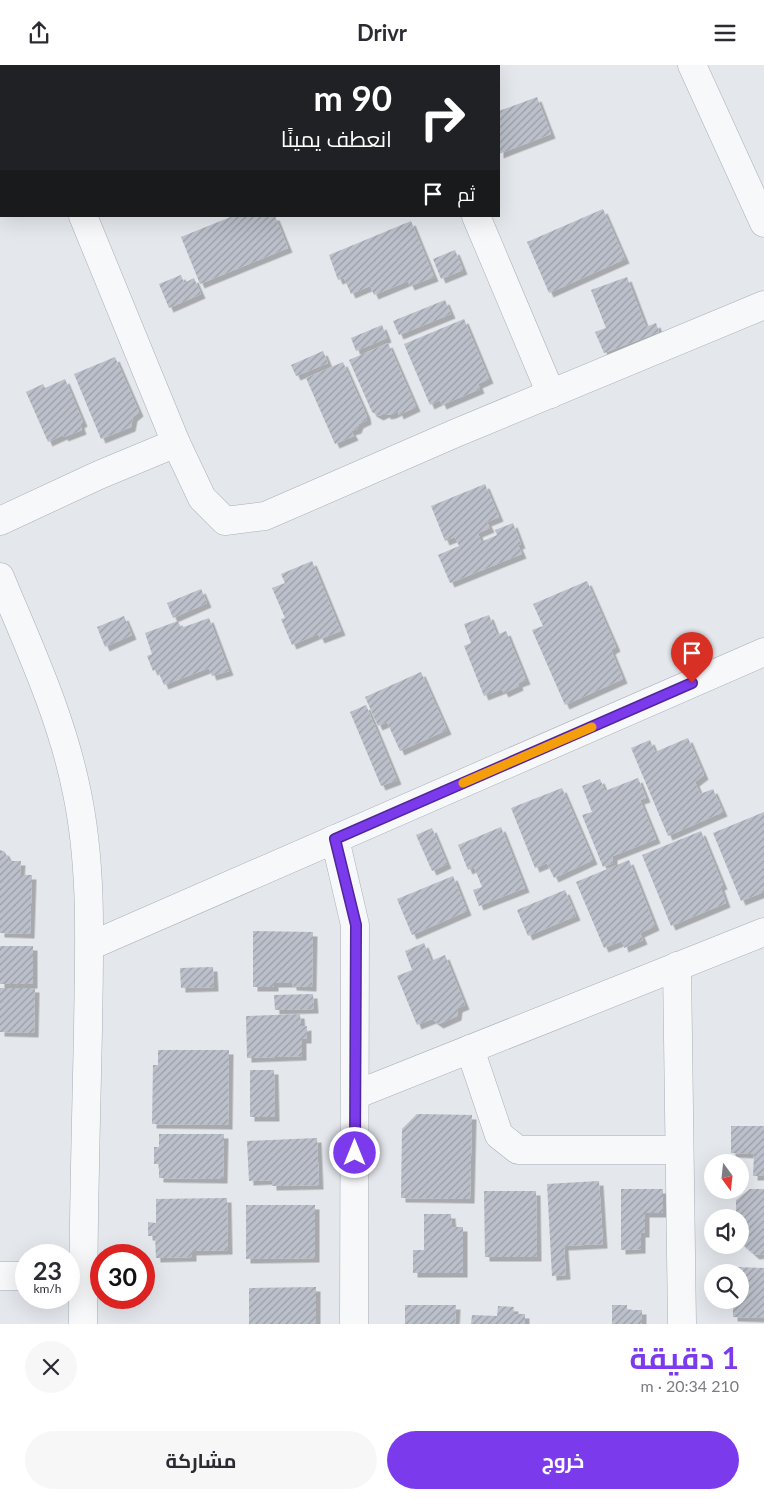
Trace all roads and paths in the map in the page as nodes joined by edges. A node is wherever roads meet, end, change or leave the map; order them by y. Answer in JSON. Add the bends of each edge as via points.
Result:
{"nodes":[{"id":1,"x":692,"y":65,"type":"edge"},
{"id":2,"x":83,"y":217,"type":"edge"},
{"id":3,"x":476,"y":217,"type":"edge"},
{"id":4,"x":764,"y":223,"type":"edge"},
{"id":5,"x":764,"y":305,"type":"edge"},
{"id":6,"x":551,"y":394,"type":"junction"},
{"id":7,"x":176,"y":443,"type":"junction"},
{"id":8,"x":0,"y":521,"type":"edge"},
{"id":9,"x":0,"y":577,"type":"edge"},
{"id":10,"x":764,"y":652,"type":"edge"},
{"id":11,"x":335,"y":839,"type":"junction"},
{"id":12,"x":764,"y":932,"type":"edge"},
{"id":13,"x":90,"y":946,"type":"junction"},
{"id":14,"x":677,"y":967,"type":"junction"},
{"id":15,"x":470,"y":1049,"type":"junction"},
{"id":16,"x":355,"y":1095,"type":"junction"},
{"id":17,"x":679,"y":1150,"type":"junction"},
{"id":18,"x":77,"y":1244,"type":"edge"},
{"id":19,"x":15,"y":1276,"type":"edge"},
{"id":20,"x":0,"y":1277,"type":"edge"},
{"id":21,"x":80,"y":1303,"type":"edge"},
{"id":22,"x":83,"y":1324,"type":"edge"},
{"id":23,"x":354,"y":1324,"type":"edge"},
{"id":24,"x":682,"y":1324,"type":"edge"}],
"edges":[{"from":1,"to":4,"type":"street"},
{"from":2,"to":7,"type":"street"},
{"from":3,"to":6,"type":"street"},
{"from":5,"to":6,"type":"street"},
{"from":6,"to":7,"type":"street","via":[[266,516],[225,521],[202,498]]},
{"from":7,"to":8,"type":"street"},
{"from":9,"to":13,"type":"street","via":[[57,717],[68,754],[85,841]]},
{"from":10,"to":11,"type":"street"},
{"from":11,"to":13,"type":"street"},
{"from":11,"to":16,"type":"street","via":[[356,925]]},
{"from":12,"to":14,"type":"street"},
{"from":13,"to":18,"type":"street"},
{"from":14,"to":15,"type":"street"},
{"from":14,"to":17,"type":"street"},
{"from":15,"to":16,"type":"street"},
{"from":15,"to":17,"type":"street","via":[[499,1135],[518,1150]]},
{"from":16,"to":23,"type":"street"},
{"from":17,"to":24,"type":"street"},
{"from":19,"to":20,"type":"street"},
{"from":21,"to":22,"type":"street"}]}
